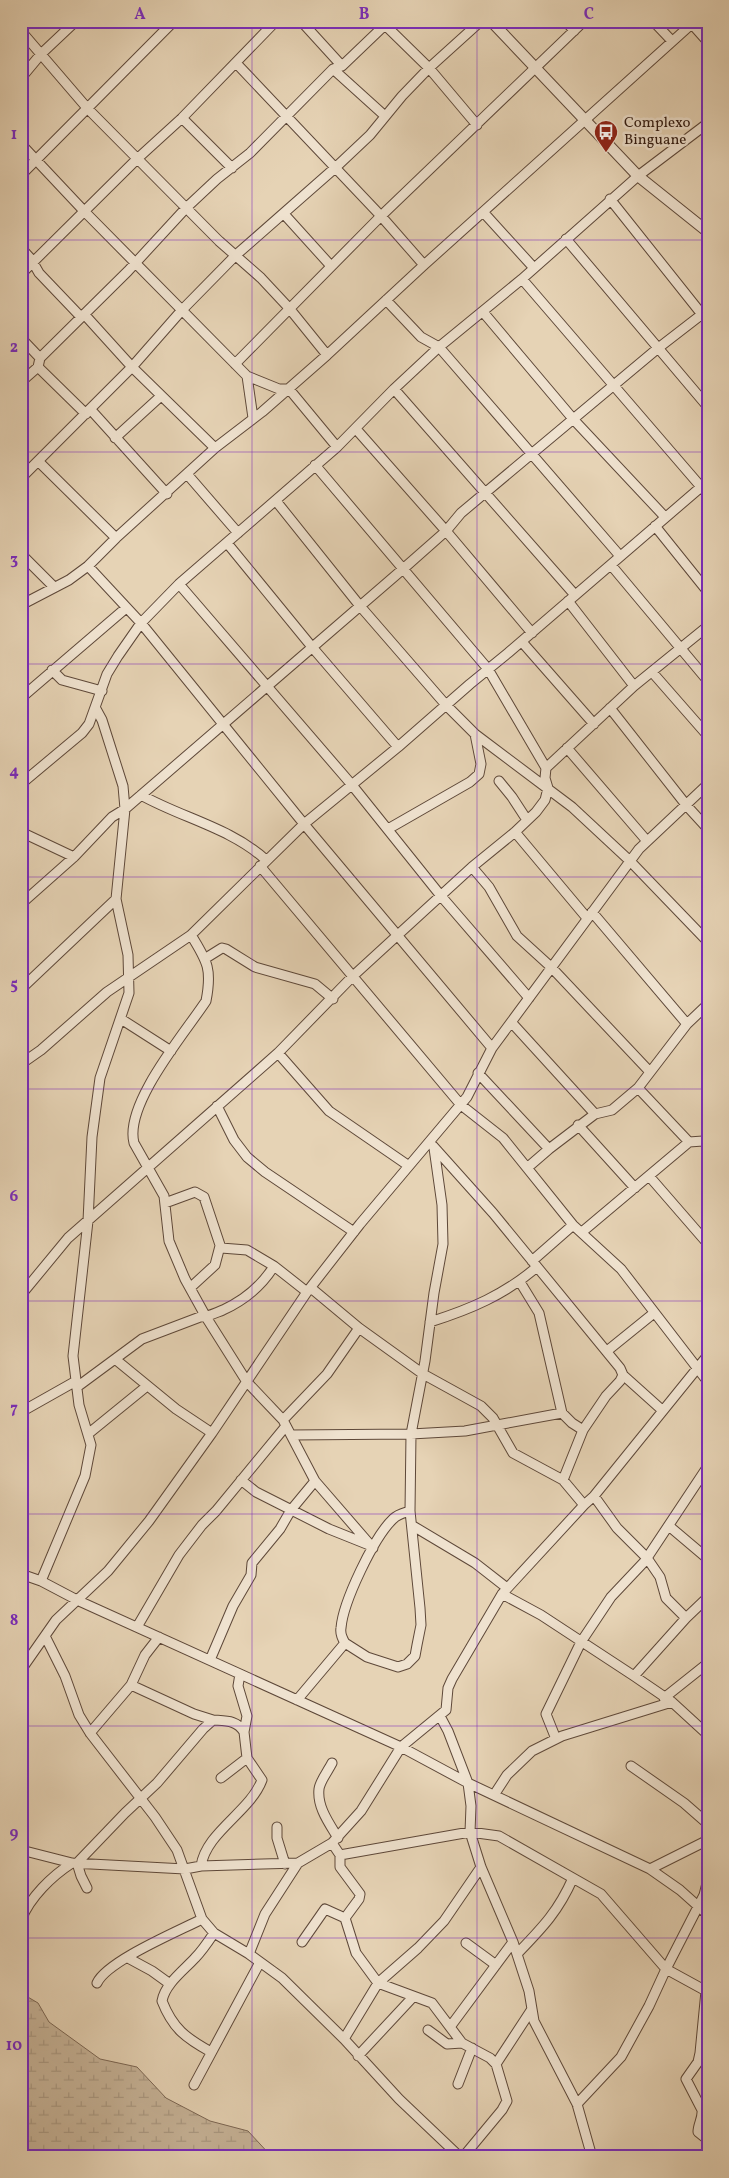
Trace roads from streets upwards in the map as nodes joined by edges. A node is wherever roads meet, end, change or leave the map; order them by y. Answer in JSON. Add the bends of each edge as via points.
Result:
{"nodes":[{"id":1,"x":76,"y":21,"type":"edge"},
{"id":2,"x":174,"y":21,"type":"edge"},
{"id":3,"x":276,"y":21,"type":"edge"},
{"id":4,"x":301,"y":21,"type":"edge"},
{"id":5,"x":481,"y":21,"type":"edge"},
{"id":6,"x":491,"y":21,"type":"edge"},
{"id":7,"x":566,"y":21,"type":"edge"},
{"id":8,"x":584,"y":21,"type":"edge"},
{"id":9,"x":653,"y":21,"type":"edge"},
{"id":10,"x":385,"y":22,"type":"edge"},
{"id":11,"x":694,"y":23,"type":"edge"},
{"id":12,"x":21,"y":31,"type":"edge"},
{"id":13,"x":574,"y":31,"type":"junction"},
{"id":14,"x":672,"y":41,"type":"junction"},
{"id":15,"x":708,"y":42,"type":"edge"},
{"id":16,"x":41,"y":54,"type":"junction"},
{"id":17,"x":236,"y":63,"type":"junction"},
{"id":18,"x":342,"y":66,"type":"junction"},
{"id":19,"x":430,"y":68,"type":"junction"},
{"id":20,"x":534,"y":68,"type":"junction"},
{"id":21,"x":333,"y":69,"type":"junction"},
{"id":22,"x":21,"y":78,"type":"edge"},
{"id":23,"x":88,"y":109,"type":"junction"},
{"id":24,"x":385,"y":116,"type":"junction"},
{"id":25,"x":286,"y":117,"type":"junction"},
{"id":26,"x":182,"y":118,"type":"junction"},
{"id":27,"x":584,"y":120,"type":"junction"},
{"id":28,"x":708,"y":123,"type":"edge"},
{"id":29,"x":477,"y":125,"type":"junction"},
{"id":30,"x":21,"y":144,"type":"edge"},
{"id":31,"x":137,"y":159,"type":"junction"},
{"id":32,"x":36,"y":161,"type":"junction"},
{"id":33,"x":232,"y":168,"type":"junction"},
{"id":34,"x":335,"y":168,"type":"junction"},
{"id":35,"x":21,"y":175,"type":"edge"},
{"id":36,"x":638,"y":176,"type":"junction"},
{"id":37,"x":610,"y":199,"type":"junction"},
{"id":38,"x":186,"y":208,"type":"junction"},
{"id":39,"x":84,"y":211,"type":"junction"},
{"id":40,"x":484,"y":213,"type":"junction"},
{"id":41,"x":284,"y":214,"type":"junction"},
{"id":42,"x":381,"y":216,"type":"junction"},
{"id":43,"x":708,"y":232,"type":"edge"},
{"id":44,"x":566,"y":239,"type":"junction"},
{"id":45,"x":21,"y":248,"type":"edge"},
{"id":46,"x":236,"y":255,"type":"junction"},
{"id":47,"x":135,"y":262,"type":"junction"},
{"id":48,"x":33,"y":263,"type":"junction"},
{"id":49,"x":424,"y":265,"type":"junction"},
{"id":50,"x":331,"y":266,"type":"junction"},
{"id":51,"x":534,"y":268,"type":"junction"},
{"id":52,"x":21,"y":274,"type":"edge"},
{"id":53,"x":522,"y":279,"type":"junction"},
{"id":54,"x":386,"y":300,"type":"junction"},
{"id":55,"x":289,"y":308,"type":"junction"},
{"id":56,"x":182,"y":310,"type":"junction"},
{"id":57,"x":483,"y":312,"type":"junction"},
{"id":58,"x":82,"y":316,"type":"junction"},
{"id":59,"x":705,"y":318,"type":"edge"},
{"id":60,"x":21,"y":338,"type":"edge"},
{"id":61,"x":439,"y":347,"type":"junction"},
{"id":62,"x":656,"y":349,"type":"junction"},
{"id":63,"x":328,"y":355,"type":"junction"},
{"id":64,"x":39,"y":362,"type":"junction"},
{"id":65,"x":235,"y":364,"type":"junction"},
{"id":66,"x":132,"y":367,"type":"junction"},
{"id":67,"x":246,"y":376,"type":"junction"},
{"id":68,"x":21,"y":382,"type":"edge"},
{"id":69,"x":613,"y":386,"type":"junction"},
{"id":70,"x":289,"y":389,"type":"junction"},
{"id":71,"x":394,"y":389,"type":"junction"},
{"id":72,"x":161,"y":396,"type":"junction"},
{"id":73,"x":708,"y":407,"type":"edge"},
{"id":74,"x":88,"y":412,"type":"junction"},
{"id":75,"x":253,"y":418,"type":"junction"},
{"id":76,"x":574,"y":420,"type":"junction"},
{"id":77,"x":356,"y":429,"type":"junction"},
{"id":78,"x":115,"y":438,"type":"junction"},
{"id":79,"x":337,"y":447,"type":"junction"},
{"id":80,"x":215,"y":448,"type":"junction"},
{"id":81,"x":531,"y":456,"type":"junction"},
{"id":82,"x":39,"y":462,"type":"junction"},
{"id":83,"x":315,"y":465,"type":"junction"},
{"id":84,"x":187,"y":474,"type":"junction"},
{"id":85,"x":21,"y":478,"type":"edge"},
{"id":86,"x":704,"y":484,"type":"edge"},
{"id":87,"x":486,"y":492,"type":"junction"},
{"id":88,"x":167,"y":494,"type":"junction"},
{"id":89,"x":708,"y":495,"type":"edge"},
{"id":90,"x":276,"y":501,"type":"junction"},
{"id":91,"x":665,"y":517,"type":"junction"},
{"id":92,"x":656,"y":526,"type":"junction"},
{"id":93,"x":446,"y":531,"type":"junction"},
{"id":94,"x":238,"y":533,"type":"junction"},
{"id":95,"x":116,"y":538,"type":"junction"},
{"id":96,"x":227,"y":543,"type":"junction"},
{"id":97,"x":21,"y":554,"type":"edge"},
{"id":98,"x":620,"y":556,"type":"junction"},
{"id":99,"x":611,"y":565,"type":"junction"},
{"id":100,"x":88,"y":566,"type":"junction"},
{"id":101,"x":403,"y":569,"type":"junction"},
{"id":102,"x":179,"y":584,"type":"junction"},
{"id":103,"x":54,"y":587,"type":"junction"},
{"id":104,"x":708,"y":592,"type":"edge"},
{"id":105,"x":572,"y":598,"type":"junction"},
{"id":106,"x":22,"y":606,"type":"edge"},
{"id":107,"x":360,"y":606,"type":"junction"},
{"id":108,"x":126,"y":608,"type":"junction"},
{"id":109,"x":141,"y":623,"type":"junction"},
{"id":110,"x":708,"y":626,"type":"edge"},
{"id":111,"x":532,"y":633,"type":"junction"},
{"id":112,"x":522,"y":642,"type":"junction"},
{"id":113,"x":312,"y":647,"type":"junction"},
{"id":114,"x":679,"y":649,"type":"junction"},
{"id":115,"x":488,"y":669,"type":"junction"},
{"id":116,"x":52,"y":670,"type":"junction"},
{"id":117,"x":652,"y":672,"type":"junction"},
{"id":118,"x":708,"y":681,"type":"edge"},
{"id":119,"x":268,"y":686,"type":"junction"},
{"id":120,"x":634,"y":686,"type":"junction"},
{"id":121,"x":102,"y":692,"type":"junction"},
{"id":122,"x":21,"y":698,"type":"edge"},
{"id":123,"x":446,"y":705,"type":"junction"},
{"id":124,"x":610,"y":708,"type":"junction"},
{"id":125,"x":96,"y":709,"type":"junction"},
{"id":126,"x":223,"y":723,"type":"junction"},
{"id":127,"x":594,"y":724,"type":"junction"},
{"id":128,"x":475,"y":734,"type":"junction"},
{"id":129,"x":708,"y":736,"type":"edge"},
{"id":130,"x":398,"y":748,"type":"junction"},
{"id":131,"x":567,"y":748,"type":"junction"},
{"id":132,"x":546,"y":768,"type":"junction"},
{"id":133,"x":499,"y":781,"type":"dead end"},
{"id":134,"x":21,"y":784,"type":"edge"},
{"id":135,"x":708,"y":784,"type":"edge"},
{"id":136,"x":352,"y":785,"type":"junction"},
{"id":137,"x":548,"y":788,"type":"junction"},
{"id":138,"x":141,"y":795,"type":"junction"},
{"id":139,"x":686,"y":806,"type":"junction"},
{"id":140,"x":125,"y":809,"type":"junction"},
{"id":141,"x":527,"y":820,"type":"junction"},
{"id":142,"x":304,"y":824,"type":"junction"},
{"id":143,"x":388,"y":829,"type":"junction"},
{"id":144,"x":708,"y":830,"type":"edge"},
{"id":145,"x":21,"y":832,"type":"edge"},
{"id":146,"x":515,"y":832,"type":"junction"},
{"id":147,"x":648,"y":841,"type":"junction"},
{"id":148,"x":74,"y":857,"type":"junction"},
{"id":149,"x":630,"y":861,"type":"junction"},
{"id":150,"x":263,"y":863,"type":"junction"},
{"id":151,"x":472,"y":866,"type":"junction"},
{"id":152,"x":441,"y":896,"type":"junction"},
{"id":153,"x":116,"y":899,"type":"junction"},
{"id":154,"x":21,"y":904,"type":"edge"},
{"id":155,"x":590,"y":915,"type":"junction"},
{"id":156,"x":192,"y":935,"type":"junction"},
{"id":157,"x":398,"y":936,"type":"junction"},
{"id":158,"x":708,"y":942,"type":"edge"},
{"id":159,"x":206,"y":958,"type":"junction"},
{"id":160,"x":551,"y":967,"type":"junction"},
{"id":161,"x":353,"y":976,"type":"junction"},
{"id":162,"x":129,"y":978,"type":"junction"},
{"id":163,"x":21,"y":989,"type":"edge"},
{"id":164,"x":333,"y":998,"type":"junction"},
{"id":165,"x":529,"y":998,"type":"junction"},
{"id":166,"x":708,"y":1004,"type":"edge"},
{"id":167,"x":121,"y":1019,"type":"junction"},
{"id":168,"x":512,"y":1024,"type":"junction"},
{"id":169,"x":687,"y":1024,"type":"junction"},
{"id":170,"x":492,"y":1048,"type":"junction"},
{"id":171,"x":171,"y":1051,"type":"junction"},
{"id":172,"x":278,"y":1053,"type":"junction"},
{"id":173,"x":21,"y":1064,"type":"edge"},
{"id":174,"x":650,"y":1072,"type":"junction"},
{"id":175,"x":478,"y":1073,"type":"junction"},
{"id":176,"x":638,"y":1088,"type":"junction"},
{"id":177,"x":461,"y":1104,"type":"junction"},
{"id":178,"x":218,"y":1106,"type":"junction"},
{"id":179,"x":595,"y":1114,"type":"junction"},
{"id":180,"x":578,"y":1125,"type":"junction"},
{"id":181,"x":690,"y":1142,"type":"junction"},
{"id":182,"x":707,"y":1144,"type":"edge"},
{"id":183,"x":432,"y":1145,"type":"junction"},
{"id":184,"x":549,"y":1148,"type":"junction"},
{"id":185,"x":409,"y":1166,"type":"junction"},
{"id":186,"x":148,"y":1168,"type":"junction"},
{"id":187,"x":526,"y":1168,"type":"junction"},
{"id":188,"x":649,"y":1176,"type":"junction"},
{"id":189,"x":634,"y":1188,"type":"junction"},
{"id":190,"x":165,"y":1203,"type":"junction"},
{"id":191,"x":88,"y":1221,"type":"junction"},
{"id":192,"x":573,"y":1225,"type":"junction"},
{"id":193,"x":354,"y":1232,"type":"junction"},
{"id":194,"x":582,"y":1232,"type":"junction"},
{"id":195,"x":708,"y":1244,"type":"edge"},
{"id":196,"x":220,"y":1246,"type":"junction"},
{"id":197,"x":534,"y":1264,"type":"junction"},
{"id":198,"x":274,"y":1266,"type":"junction"},
{"id":199,"x":520,"y":1282,"type":"junction"},
{"id":200,"x":190,"y":1288,"type":"junction"},
{"id":201,"x":309,"y":1290,"type":"junction"},
{"id":202,"x":21,"y":1295,"type":"edge"},
{"id":203,"x":654,"y":1313,"type":"junction"},
{"id":204,"x":206,"y":1317,"type":"junction"},
{"id":205,"x":430,"y":1322,"type":"junction"},
{"id":206,"x":359,"y":1328,"type":"junction"},
{"id":207,"x":607,"y":1351,"type":"junction"},
{"id":208,"x":708,"y":1355,"type":"edge"},
{"id":209,"x":116,"y":1359,"type":"junction"},
{"id":210,"x":697,"y":1369,"type":"junction"},
{"id":211,"x":422,"y":1374,"type":"junction"},
{"id":212,"x":623,"y":1375,"type":"junction"},
{"id":213,"x":247,"y":1382,"type":"junction"},
{"id":214,"x":708,"y":1382,"type":"edge"},
{"id":215,"x":77,"y":1384,"type":"junction"},
{"id":216,"x":146,"y":1386,"type":"junction"},
{"id":217,"x":662,"y":1410,"type":"junction"},
{"id":218,"x":21,"y":1412,"type":"edge"},
{"id":219,"x":562,"y":1413,"type":"junction"},
{"id":220,"x":285,"y":1423,"type":"junction"},
{"id":221,"x":497,"y":1426,"type":"junction"},
{"id":222,"x":583,"y":1430,"type":"junction"},
{"id":223,"x":212,"y":1433,"type":"junction"},
{"id":224,"x":88,"y":1434,"type":"junction"},
{"id":225,"x":411,"y":1434,"type":"junction"},
{"id":226,"x":291,"y":1435,"type":"junction"},
{"id":227,"x":708,"y":1466,"type":"edge"},
{"id":228,"x":240,"y":1480,"type":"junction"},
{"id":229,"x":563,"y":1480,"type":"junction"},
{"id":230,"x":315,"y":1481,"type":"junction"},
{"id":231,"x":594,"y":1496,"type":"junction"},
{"id":232,"x":584,"y":1505,"type":"junction"},
{"id":233,"x":292,"y":1510,"type":"junction"},
{"id":234,"x":410,"y":1511,"type":"junction"},
{"id":235,"x":413,"y":1526,"type":"junction"},
{"id":236,"x":669,"y":1526,"type":"junction"},
{"id":237,"x":21,"y":1542,"type":"edge"},
{"id":238,"x":372,"y":1547,"type":"junction"},
{"id":239,"x":647,"y":1558,"type":"junction"},
{"id":240,"x":708,"y":1559,"type":"edge"},
{"id":241,"x":21,"y":1563,"type":"edge"},
{"id":242,"x":21,"y":1574,"type":"edge"},
{"id":243,"x":41,"y":1581,"type":"junction"},
{"id":244,"x":504,"y":1591,"type":"junction"},
{"id":245,"x":708,"y":1597,"type":"edge"},
{"id":246,"x":79,"y":1600,"type":"junction"},
{"id":247,"x":686,"y":1618,"type":"junction"},
{"id":248,"x":137,"y":1627,"type":"junction"},
{"id":249,"x":159,"y":1637,"type":"junction"},
{"id":250,"x":46,"y":1638,"type":"junction"},
{"id":251,"x":581,"y":1642,"type":"junction"},
{"id":252,"x":345,"y":1643,"type":"junction"},
{"id":253,"x":210,"y":1660,"type":"junction"},
{"id":254,"x":708,"y":1663,"type":"edge"},
{"id":255,"x":21,"y":1670,"type":"edge"},
{"id":256,"x":240,"y":1674,"type":"junction"},
{"id":257,"x":634,"y":1676,"type":"junction"},
{"id":258,"x":131,"y":1685,"type":"junction"},
{"id":259,"x":297,"y":1700,"type":"junction"},
{"id":260,"x":668,"y":1700,"type":"junction"},
{"id":261,"x":440,"y":1716,"type":"junction"},
{"id":262,"x":213,"y":1720,"type":"junction"},
{"id":263,"x":90,"y":1732,"type":"junction"},
{"id":264,"x":244,"y":1732,"type":"junction"},
{"id":265,"x":708,"y":1735,"type":"edge"},
{"id":266,"x":556,"y":1739,"type":"junction"},
{"id":267,"x":401,"y":1747,"type":"junction"},
{"id":268,"x":247,"y":1758,"type":"junction"},
{"id":269,"x":332,"y":1763,"type":"dead end"},
{"id":270,"x":631,"y":1766,"type":"dead end"},
{"id":271,"x":221,"y":1778,"type":"dead end"},
{"id":272,"x":468,"y":1783,"type":"junction"},
{"id":273,"x":494,"y":1795,"type":"junction"},
{"id":274,"x":140,"y":1799,"type":"junction"},
{"id":275,"x":708,"y":1824,"type":"edge"},
{"id":276,"x":277,"y":1827,"type":"dead end"},
{"id":277,"x":470,"y":1832,"type":"junction"},
{"id":278,"x":335,"y":1840,"type":"junction"},
{"id":279,"x":708,"y":1840,"type":"edge"},
{"id":280,"x":21,"y":1850,"type":"edge"},
{"id":281,"x":340,"y":1855,"type":"junction"},
{"id":282,"x":74,"y":1863,"type":"junction"},
{"id":283,"x":298,"y":1863,"type":"junction"},
{"id":284,"x":285,"y":1864,"type":"junction"},
{"id":285,"x":201,"y":1866,"type":"junction"},
{"id":286,"x":481,"y":1867,"type":"junction"},
{"id":287,"x":185,"y":1869,"type":"junction"},
{"id":288,"x":650,"y":1869,"type":"junction"},
{"id":289,"x":573,"y":1878,"type":"junction"},
{"id":290,"x":708,"y":1879,"type":"edge"},
{"id":291,"x":87,"y":1888,"type":"dead end"},
{"id":292,"x":698,"y":1907,"type":"junction"},
{"id":293,"x":22,"y":1913,"type":"edge"},
{"id":294,"x":708,"y":1915,"type":"edge"},
{"id":295,"x":345,"y":1918,"type":"junction"},
{"id":296,"x":202,"y":1919,"type":"junction"},
{"id":297,"x":214,"y":1933,"type":"junction"},
{"id":298,"x":302,"y":1942,"type":"dead end"},
{"id":299,"x":513,"y":1942,"type":"junction"},
{"id":300,"x":466,"y":1943,"type":"dead end"},
{"id":301,"x":249,"y":1954,"type":"junction"},
{"id":302,"x":517,"y":1954,"type":"junction"},
{"id":303,"x":128,"y":1958,"type":"junction"},
{"id":304,"x":260,"y":1962,"type":"junction"},
{"id":305,"x":496,"y":1965,"type":"junction"},
{"id":306,"x":666,"y":1969,"type":"junction"},
{"id":307,"x":97,"y":1983,"type":"dead end"},
{"id":308,"x":170,"y":1984,"type":"junction"},
{"id":309,"x":378,"y":1984,"type":"junction"},
{"id":310,"x":707,"y":1992,"type":"edge"},
{"id":311,"x":412,"y":1997,"type":"junction"},
{"id":312,"x":532,"y":2009,"type":"junction"},
{"id":313,"x":450,"y":2027,"type":"junction"},
{"id":314,"x":428,"y":2030,"type":"dead end"},
{"id":315,"x":344,"y":2039,"type":"junction"},
{"id":316,"x":462,"y":2042,"type":"junction"},
{"id":317,"x":472,"y":2048,"type":"junction"},
{"id":318,"x":211,"y":2052,"type":"junction"},
{"id":319,"x":358,"y":2056,"type":"junction"},
{"id":320,"x":496,"y":2064,"type":"junction"},
{"id":321,"x":458,"y":2084,"type":"dead end"},
{"id":322,"x":194,"y":2086,"type":"dead end"},
{"id":323,"x":578,"y":2104,"type":"junction"},
{"id":324,"x":708,"y":2140,"type":"edge"},
{"id":325,"x":462,"y":2157,"type":"edge"},
{"id":326,"x":592,"y":2157,"type":"edge"}],
"edges":[{"from":1,"to":16,"type":"street"},
{"from":2,"to":23,"type":"street"},
{"from":3,"to":17,"type":"street"},
{"from":4,"to":18,"type":"street"},
{"from":5,"to":19,"type":"street"},
{"from":6,"to":20,"type":"street"},
{"from":7,"to":13,"type":"street"},
{"from":8,"to":13,"type":"street"},
{"from":9,"to":14,"type":"street"},
{"from":10,"to":18,"type":"street"},
{"from":10,"to":19,"type":"street"},
{"from":11,"to":14,"type":"street"},
{"from":11,"to":15,"type":"street"},
{"from":12,"to":16,"type":"street"},
{"from":13,"to":20,"type":"street"},
{"from":14,"to":27,"type":"street"},
{"from":16,"to":22,"type":"street"},
{"from":16,"to":23,"type":"street"},
{"from":17,"to":25,"type":"street"},
{"from":17,"to":26,"type":"street"},
{"from":18,"to":21,"type":"street"},
{"from":19,"to":24,"type":"street"},
{"from":19,"to":29,"type":"street"},
{"from":20,"to":27,"type":"street"},
{"from":20,"to":29,"type":"street"},
{"from":21,"to":24,"type":"street"},
{"from":21,"to":25,"type":"street"},
{"from":23,"to":31,"type":"street"},
{"from":23,"to":32,"type":"street"},
{"from":24,"to":34,"type":"street"},
{"from":25,"to":33,"type":"street"},
{"from":25,"to":34,"type":"street"},
{"from":26,"to":31,"type":"street"},
{"from":26,"to":33,"type":"street"},
{"from":27,"to":36,"type":"street"},
{"from":27,"to":40,"type":"street"},
{"from":28,"to":36,"type":"street"},
{"from":29,"to":42,"type":"street"},
{"from":30,"to":32,"type":"street"},
{"from":31,"to":38,"type":"street"},
{"from":31,"to":39,"type":"street"},
{"from":32,"to":35,"type":"street"},
{"from":32,"to":39,"type":"street"},
{"from":33,"to":38,"type":"street"},
{"from":34,"to":41,"type":"street"},
{"from":34,"to":42,"type":"street"},
{"from":36,"to":37,"type":"street"},
{"from":36,"to":43,"type":"street"},
{"from":37,"to":44,"type":"street"},
{"from":37,"to":59,"type":"street"},
{"from":38,"to":46,"type":"street"},
{"from":38,"to":47,"type":"street"},
{"from":39,"to":47,"type":"street"},
{"from":39,"to":48,"type":"street"},
{"from":40,"to":49,"type":"street"},
{"from":40,"to":51,"type":"street"},
{"from":41,"to":46,"type":"street"},
{"from":41,"to":50,"type":"street"},
{"from":42,"to":49,"type":"street"},
{"from":42,"to":50,"type":"street"},
{"from":44,"to":51,"type":"street"},
{"from":44,"to":62,"type":"street"},
{"from":45,"to":48,"type":"street"},
{"from":46,"to":55,"type":"street"},
{"from":46,"to":56,"type":"street"},
{"from":47,"to":56,"type":"street"},
{"from":47,"to":58,"type":"street"},
{"from":48,"to":52,"type":"street"},
{"from":48,"to":58,"type":"street"},
{"from":49,"to":54,"type":"street"},
{"from":50,"to":55,"type":"street"},
{"from":51,"to":53,"type":"street"},
{"from":53,"to":57,"type":"street"},
{"from":53,"to":69,"type":"street"},
{"from":54,"to":61,"type":"street","via":[[421,337]]},
{"from":54,"to":63,"type":"street"},
{"from":55,"to":63,"type":"street"},
{"from":55,"to":65,"type":"street"},
{"from":56,"to":65,"type":"street"},
{"from":56,"to":66,"type":"street"},
{"from":57,"to":61,"type":"street"},
{"from":57,"to":76,"type":"street"},
{"from":58,"to":64,"type":"street"},
{"from":58,"to":66,"type":"street"},
{"from":59,"to":62,"type":"street"},
{"from":60,"to":64,"type":"street"},
{"from":61,"to":71,"type":"street"},
{"from":61,"to":81,"type":"street"},
{"from":62,"to":69,"type":"street"},
{"from":62,"to":73,"type":"street"},
{"from":63,"to":70,"type":"street"},
{"from":64,"to":68,"type":"street"},
{"from":64,"to":74,"type":"street"},
{"from":65,"to":67,"type":"street"},
{"from":66,"to":72,"type":"street"},
{"from":66,"to":74,"type":"street"},
{"from":67,"to":70,"type":"street"},
{"from":67,"to":75,"type":"street"},
{"from":69,"to":76,"type":"street"},
{"from":69,"to":86,"type":"street"},
{"from":70,"to":75,"type":"street"},
{"from":70,"to":79,"type":"street"},
{"from":71,"to":77,"type":"street"},
{"from":71,"to":87,"type":"street"},
{"from":72,"to":78,"type":"street"},
{"from":72,"to":80,"type":"street"},
{"from":74,"to":78,"type":"street"},
{"from":74,"to":82,"type":"street"},
{"from":75,"to":80,"type":"street"},
{"from":76,"to":81,"type":"street"},
{"from":76,"to":91,"type":"street"},
{"from":77,"to":79,"type":"street"},
{"from":77,"to":93,"type":"street"},
{"from":78,"to":88,"type":"street"},
{"from":79,"to":83,"type":"street"},
{"from":80,"to":84,"type":"street"},
{"from":81,"to":87,"type":"street"},
{"from":81,"to":98,"type":"street"},
{"from":82,"to":85,"type":"street"},
{"from":82,"to":95,"type":"street"},
{"from":83,"to":90,"type":"street"},
{"from":83,"to":101,"type":"street"},
{"from":84,"to":88,"type":"street"},
{"from":84,"to":94,"type":"street"},
{"from":86,"to":89,"type":"street"},
{"from":86,"to":91,"type":"street"},
{"from":87,"to":93,"type":"street","via":[[460,513]]},
{"from":87,"to":105,"type":"street"},
{"from":88,"to":95,"type":"street"},
{"from":90,"to":94,"type":"street"},
{"from":90,"to":107,"type":"street"},
{"from":91,"to":92,"type":"street"},
{"from":92,"to":98,"type":"street"},
{"from":92,"to":104,"type":"street"},
{"from":93,"to":101,"type":"street"},
{"from":93,"to":111,"type":"street"},
{"from":94,"to":96,"type":"street"},
{"from":95,"to":100,"type":"street"},
{"from":96,"to":102,"type":"street"},
{"from":96,"to":113,"type":"street"},
{"from":97,"to":103,"type":"street"},
{"from":98,"to":99,"type":"street"},
{"from":99,"to":105,"type":"street"},
{"from":99,"to":114,"type":"street"},
{"from":100,"to":103,"type":"street"},
{"from":100,"to":108,"type":"street"},
{"from":101,"to":107,"type":"street"},
{"from":101,"to":115,"type":"street"},
{"from":102,"to":109,"type":"street"},
{"from":102,"to":119,"type":"street"},
{"from":103,"to":106,"type":"street"},
{"from":105,"to":111,"type":"street"},
{"from":105,"to":120,"type":"street"},
{"from":107,"to":113,"type":"street"},
{"from":107,"to":123,"type":"street"},
{"from":108,"to":109,"type":"street"},
{"from":108,"to":116,"type":"street"},
{"from":109,"to":121,"type":"street","via":[[107,674]]},
{"from":109,"to":126,"type":"street"},
{"from":110,"to":114,"type":"street"},
{"from":111,"to":112,"type":"street"},
{"from":112,"to":115,"type":"street"},
{"from":112,"to":127,"type":"street"},
{"from":113,"to":119,"type":"street"},
{"from":113,"to":130,"type":"street"},
{"from":114,"to":117,"type":"street"},
{"from":114,"to":118,"type":"street"},
{"from":115,"to":123,"type":"street"},
{"from":115,"to":132,"type":"street"},
{"from":116,"to":121,"type":"street","via":[[62,680]]},
{"from":116,"to":122,"type":"street"},
{"from":117,"to":120,"type":"street"},
{"from":117,"to":129,"type":"street"},
{"from":119,"to":126,"type":"street"},
{"from":119,"to":136,"type":"street"},
{"from":120,"to":124,"type":"street"},
{"from":121,"to":125,"type":"street"},
{"from":123,"to":128,"type":"street"},
{"from":123,"to":130,"type":"street"},
{"from":124,"to":127,"type":"street"},
{"from":124,"to":139,"type":"street"},
{"from":125,"to":134,"type":"street","via":[[82,733]]},
{"from":125,"to":140,"type":"street","via":[[123,786]]},
{"from":126,"to":138,"type":"street"},
{"from":126,"to":142,"type":"street"},
{"from":127,"to":131,"type":"street"},
{"from":128,"to":137,"type":"street"},
{"from":128,"to":143,"type":"street","via":[[481,764],[479,774]]},
{"from":130,"to":136,"type":"street"},
{"from":131,"to":132,"type":"street"},
{"from":131,"to":147,"type":"street"},
{"from":132,"to":137,"type":"street"},
{"from":133,"to":141,"type":"street"},
{"from":135,"to":139,"type":"street"},
{"from":136,"to":142,"type":"street"},
{"from":136,"to":143,"type":"street"},
{"from":137,"to":141,"type":"street","via":[[545,800]]},
{"from":137,"to":149,"type":"street"},
{"from":138,"to":140,"type":"street"},
{"from":138,"to":150,"type":"street","via":[[236,838],[255,850]]},
{"from":139,"to":144,"type":"street"},
{"from":139,"to":147,"type":"street"},
{"from":140,"to":148,"type":"street","via":[[112,817]]},
{"from":140,"to":153,"type":"street"},
{"from":141,"to":146,"type":"street"},
{"from":142,"to":150,"type":"street"},
{"from":142,"to":157,"type":"street"},
{"from":143,"to":152,"type":"street"},
{"from":145,"to":148,"type":"street"},
{"from":146,"to":151,"type":"street"},
{"from":146,"to":155,"type":"street"},
{"from":147,"to":149,"type":"street"},
{"from":148,"to":154,"type":"street"},
{"from":149,"to":155,"type":"street"},
{"from":149,"to":158,"type":"street"},
{"from":150,"to":156,"type":"street"},
{"from":150,"to":161,"type":"street"},
{"from":151,"to":152,"type":"street"},
{"from":151,"to":160,"type":"street","via":[[518,936]]},
{"from":152,"to":157,"type":"street"},
{"from":152,"to":165,"type":"street"},
{"from":153,"to":162,"type":"street","via":[[128,955]]},
{"from":153,"to":163,"type":"street"},
{"from":155,"to":160,"type":"street"},
{"from":155,"to":169,"type":"street"},
{"from":156,"to":159,"type":"street"},
{"from":156,"to":162,"type":"street"},
{"from":157,"to":161,"type":"street"},
{"from":157,"to":170,"type":"street"},
{"from":159,"to":164,"type":"street","via":[[217,950],[226,949],[255,967],[315,984]]},
{"from":159,"to":171,"type":"street","via":[[209,974],[206,1001]]},
{"from":160,"to":165,"type":"street"},
{"from":160,"to":174,"type":"street"},
{"from":161,"to":164,"type":"street"},
{"from":161,"to":177,"type":"street"},
{"from":162,"to":167,"type":"street","via":[[129,993]]},
{"from":162,"to":173,"type":"street","via":[[107,992]]},
{"from":164,"to":172,"type":"street"},
{"from":165,"to":168,"type":"street"},
{"from":166,"to":169,"type":"street"},
{"from":167,"to":171,"type":"street"},
{"from":167,"to":191,"type":"street","via":[[100,1078],[92,1136]]},
{"from":168,"to":170,"type":"street"},
{"from":168,"to":179,"type":"street"},
{"from":169,"to":174,"type":"street"},
{"from":170,"to":175,"type":"street"},
{"from":171,"to":186,"type":"street","via":[[145,1091],[133,1126],[134,1143]]},
{"from":172,"to":178,"type":"street"},
{"from":172,"to":185,"type":"street","via":[[330,1111]]},
{"from":174,"to":176,"type":"street"},
{"from":175,"to":177,"type":"street"},
{"from":175,"to":184,"type":"street"},
{"from":176,"to":179,"type":"street","via":[[612,1110]]},
{"from":176,"to":181,"type":"street"},
{"from":177,"to":183,"type":"street"},
{"from":177,"to":187,"type":"street","via":[[503,1138]]},
{"from":178,"to":186,"type":"street"},
{"from":178,"to":193,"type":"street","via":[[234,1140],[247,1157]]},
{"from":179,"to":180,"type":"street"},
{"from":180,"to":184,"type":"street"},
{"from":180,"to":189,"type":"street"},
{"from":181,"to":182,"type":"street","via":[[697,1140]]},
{"from":181,"to":188,"type":"street"},
{"from":183,"to":185,"type":"street"},
{"from":183,"to":197,"type":"street"},
{"from":183,"to":205,"type":"street","via":[[442,1205],[443,1244]]},
{"from":184,"to":187,"type":"street"},
{"from":185,"to":193,"type":"street"},
{"from":186,"to":190,"type":"street"},
{"from":186,"to":191,"type":"street"},
{"from":187,"to":192,"type":"street"},
{"from":188,"to":189,"type":"street"},
{"from":188,"to":195,"type":"street"},
{"from":189,"to":194,"type":"street"},
{"from":190,"to":196,"type":"street","via":[[195,1192],[204,1196]]},
{"from":190,"to":200,"type":"street","via":[[169,1241]]},
{"from":191,"to":202,"type":"street","via":[[68,1238]]},
{"from":191,"to":215,"type":"street","via":[[73,1356]]},
{"from":192,"to":194,"type":"street"},
{"from":192,"to":197,"type":"street"},
{"from":193,"to":201,"type":"street"},
{"from":194,"to":203,"type":"street","via":[[627,1276]]},
{"from":196,"to":198,"type":"street","via":[[223,1250],[247,1250]]},
{"from":196,"to":200,"type":"street","via":[[215,1265]]},
{"from":197,"to":199,"type":"street"},
{"from":197,"to":207,"type":"street"},
{"from":198,"to":201,"type":"street"},
{"from":198,"to":204,"type":"street","via":[[253,1292],[239,1303]]},
{"from":199,"to":205,"type":"street","via":[[473,1308]]},
{"from":199,"to":219,"type":"street","via":[[539,1313]]},
{"from":200,"to":204,"type":"street"},
{"from":201,"to":206,"type":"street"},
{"from":201,"to":213,"type":"street"},
{"from":203,"to":207,"type":"street"},
{"from":203,"to":210,"type":"street"},
{"from":204,"to":209,"type":"street","via":[[142,1339]]},
{"from":204,"to":213,"type":"street"},
{"from":205,"to":211,"type":"street"},
{"from":206,"to":211,"type":"street"},
{"from":206,"to":220,"type":"street","via":[[327,1374]]},
{"from":207,"to":212,"type":"street"},
{"from":208,"to":210,"type":"street"},
{"from":209,"to":215,"type":"street"},
{"from":209,"to":216,"type":"street"},
{"from":210,"to":214,"type":"street"},
{"from":210,"to":217,"type":"street"},
{"from":211,"to":221,"type":"street","via":[[473,1400]]},
{"from":211,"to":225,"type":"street"},
{"from":212,"to":217,"type":"street"},
{"from":212,"to":222,"type":"street"},
{"from":213,"to":220,"type":"street"},
{"from":213,"to":223,"type":"street"},
{"from":215,"to":218,"type":"street"},
{"from":215,"to":224,"type":"street","via":[[82,1420]]},
{"from":216,"to":223,"type":"street"},
{"from":216,"to":224,"type":"street"},
{"from":217,"to":231,"type":"street"},
{"from":219,"to":221,"type":"street"},
{"from":219,"to":222,"type":"street"},
{"from":220,"to":226,"type":"street"},
{"from":220,"to":228,"type":"street"},
{"from":221,"to":225,"type":"street"},
{"from":221,"to":229,"type":"street","via":[[512,1453]]},
{"from":222,"to":229,"type":"street"},
{"from":223,"to":246,"type":"street","via":[[149,1521]]},
{"from":224,"to":243,"type":"street","via":[[91,1445],[85,1476]]},
{"from":225,"to":226,"type":"street"},
{"from":225,"to":234,"type":"street"},
{"from":226,"to":230,"type":"street"},
{"from":227,"to":236,"type":"street"},
{"from":228,"to":233,"type":"street"},
{"from":228,"to":248,"type":"street","via":[[179,1555]]},
{"from":229,"to":232,"type":"street"},
{"from":230,"to":233,"type":"street"},
{"from":230,"to":238,"type":"street"},
{"from":231,"to":232,"type":"street"},
{"from":231,"to":239,"type":"street","via":[[617,1528]]},
{"from":232,"to":244,"type":"street"},
{"from":233,"to":238,"type":"street"},
{"from":233,"to":253,"type":"street","via":[[252,1563],[251,1575],[233,1606]]},
{"from":234,"to":235,"type":"street"},
{"from":234,"to":238,"type":"street","via":[[391,1521]]},
{"from":235,"to":244,"type":"street","via":[[474,1563]]},
{"from":235,"to":252,"type":"street","via":[[421,1625],[415,1656],[398,1667],[367,1657]]},
{"from":236,"to":239,"type":"street"},
{"from":236,"to":240,"type":"street"},
{"from":237,"to":241,"type":"street"},
{"from":238,"to":252,"type":"street","via":[[344,1612],[341,1628]]},
{"from":239,"to":247,"type":"street","via":[[660,1578],[666,1598]]},
{"from":239,"to":251,"type":"street","via":[[611,1597]]},
{"from":242,"to":243,"type":"street"},
{"from":243,"to":246,"type":"street"},
{"from":244,"to":251,"type":"street"},
{"from":244,"to":261,"type":"street","via":[[452,1679],[448,1688],[448,1704]]},
{"from":245,"to":247,"type":"street"},
{"from":246,"to":248,"type":"street"},
{"from":246,"to":250,"type":"street","via":[[65,1611]]},
{"from":247,"to":257,"type":"street"},
{"from":248,"to":249,"type":"street"},
{"from":249,"to":253,"type":"street"},
{"from":249,"to":258,"type":"street","via":[[145,1656]]},
{"from":250,"to":255,"type":"street"},
{"from":250,"to":263,"type":"street"},
{"from":251,"to":257,"type":"street"},
{"from":251,"to":266,"type":"street","via":[[546,1714]]},
{"from":252,"to":259,"type":"street"},
{"from":253,"to":256,"type":"street"},
{"from":254,"to":260,"type":"street"},
{"from":256,"to":259,"type":"street"},
{"from":256,"to":264,"type":"street","via":[[238,1686],[247,1716]]},
{"from":257,"to":260,"type":"street"},
{"from":258,"to":262,"type":"street"},
{"from":258,"to":263,"type":"street"},
{"from":259,"to":267,"type":"street"},
{"from":260,"to":265,"type":"street"},
{"from":260,"to":266,"type":"street"},
{"from":261,"to":267,"type":"street"},
{"from":261,"to":272,"type":"street"},
{"from":262,"to":264,"type":"street","via":[[233,1722]]},
{"from":262,"to":274,"type":"street"},
{"from":263,"to":274,"type":"street"},
{"from":264,"to":268,"type":"street"},
{"from":266,"to":273,"type":"street","via":[[532,1751],[507,1775]]},
{"from":267,"to":272,"type":"street"},
{"from":267,"to":278,"type":"street","via":[[360,1811]]},
{"from":268,"to":271,"type":"street"},
{"from":268,"to":285,"type":"street","via":[[262,1780],[258,1790],[218,1835]]},
{"from":269,"to":278,"type":"street","via":[[319,1788],[321,1805]]},
{"from":270,"to":275,"type":"street"},
{"from":272,"to":273,"type":"street"},
{"from":272,"to":277,"type":"street"},
{"from":273,"to":288,"type":"street"},
{"from":274,"to":282,"type":"street"},
{"from":274,"to":287,"type":"street","via":[[177,1850]]},
{"from":276,"to":284,"type":"street"},
{"from":277,"to":281,"type":"street"},
{"from":277,"to":286,"type":"street"},
{"from":277,"to":289,"type":"street","via":[[499,1836]]},
{"from":278,"to":281,"type":"street"},
{"from":278,"to":283,"type":"street"},
{"from":279,"to":288,"type":"street"},
{"from":280,"to":282,"type":"street"},
{"from":281,"to":295,"type":"street","via":[[340,1867],[360,1894]]},
{"from":282,"to":287,"type":"street"},
{"from":282,"to":291,"type":"street"},
{"from":282,"to":293,"type":"street","via":[[39,1892]]},
{"from":283,"to":284,"type":"street"},
{"from":283,"to":301,"type":"street","via":[[265,1914]]},
{"from":284,"to":285,"type":"street"},
{"from":285,"to":287,"type":"street"},
{"from":286,"to":299,"type":"street"},
{"from":286,"to":309,"type":"street","via":[[444,1921]]},
{"from":287,"to":296,"type":"street"},
{"from":288,"to":292,"type":"street"},
{"from":289,"to":302,"type":"street","via":[[551,1920]]},
{"from":289,"to":306,"type":"street","via":[[600,1894]]},
{"from":290,"to":292,"type":"street"},
{"from":292,"to":294,"type":"street"},
{"from":292,"to":306,"type":"street"},
{"from":295,"to":298,"type":"street","via":[[325,1909]]},
{"from":295,"to":309,"type":"street","via":[[356,1952]]},
{"from":296,"to":297,"type":"street"},
{"from":296,"to":303,"type":"street","via":[[153,1941]]},
{"from":297,"to":301,"type":"street"},
{"from":297,"to":308,"type":"street"},
{"from":299,"to":302,"type":"street"},
{"from":299,"to":305,"type":"street"},
{"from":300,"to":305,"type":"street"},
{"from":301,"to":304,"type":"street"},
{"from":302,"to":312,"type":"street"},
{"from":303,"to":307,"type":"street"},
{"from":303,"to":308,"type":"street"},
{"from":304,"to":315,"type":"street","via":[[282,1978]]},
{"from":304,"to":318,"type":"street"},
{"from":305,"to":313,"type":"street"},
{"from":306,"to":310,"type":"street"},
{"from":306,"to":323,"type":"street","via":[[621,2057]]},
{"from":308,"to":318,"type":"street","via":[[162,2001],[172,2023],[185,2036]]},
{"from":309,"to":311,"type":"street"},
{"from":309,"to":315,"type":"street"},
{"from":310,"to":324,"type":"street","via":[[698,2062],[686,2079],[702,2110],[698,2132]]},
{"from":311,"to":313,"type":"street","via":[[432,2002]]},
{"from":311,"to":319,"type":"street"},
{"from":312,"to":320,"type":"street"},
{"from":312,"to":323,"type":"street","via":[[534,2020]]},
{"from":313,"to":316,"type":"street"},
{"from":314,"to":316,"type":"street","via":[[447,2044]]},
{"from":315,"to":319,"type":"street"},
{"from":316,"to":317,"type":"street"},
{"from":317,"to":320,"type":"street"},
{"from":317,"to":321,"type":"street"},
{"from":318,"to":322,"type":"street"},
{"from":319,"to":325,"type":"street"},
{"from":320,"to":325,"type":"street","via":[[508,2101]]},
{"from":323,"to":326,"type":"street"}]}
